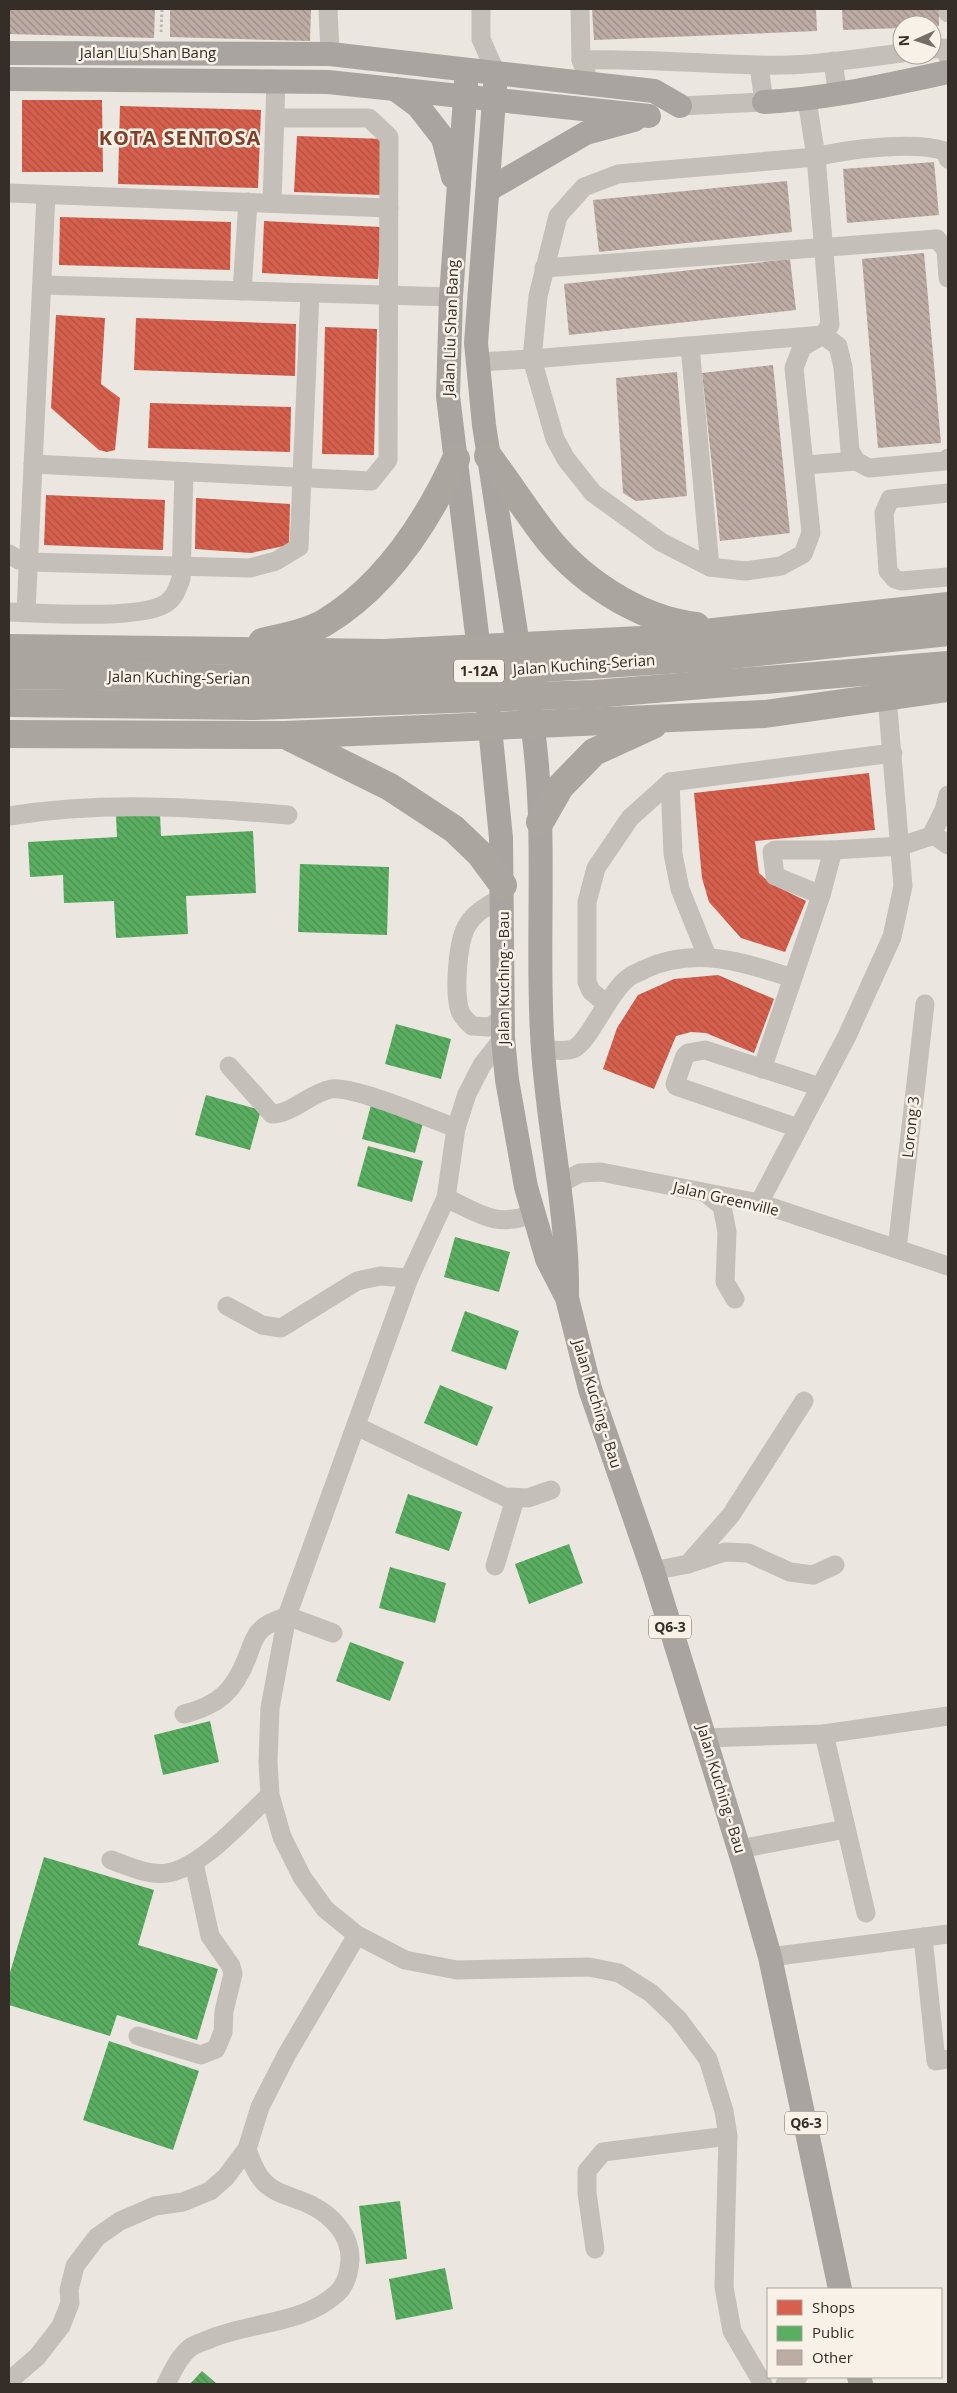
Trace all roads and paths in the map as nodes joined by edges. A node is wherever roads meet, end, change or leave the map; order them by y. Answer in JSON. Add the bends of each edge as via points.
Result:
{"nodes":[{"id":1,"x":328,"y":9,"type":"edge"},
{"id":2,"x":481,"y":9,"type":"edge"},
{"id":3,"x":580,"y":9,"type":"edge"},
{"id":4,"x":948,"y":9,"type":"edge"},
{"id":5,"x":948,"y":13,"type":"edge"},
{"id":6,"x":481,"y":39,"type":"junction"},
{"id":7,"x":9,"y":53,"type":"edge"},
{"id":8,"x":330,"y":54,"type":"junction"},
{"id":9,"x":892,"y":54,"type":"edge"},
{"id":10,"x":581,"y":60,"type":"junction"},
{"id":11,"x":833,"y":61,"type":"junction"},
{"id":12,"x":759,"y":66,"type":"junction"},
{"id":13,"x":467,"y":70,"type":"junction"},
{"id":14,"x":948,"y":72,"type":"edge"},
{"id":15,"x":496,"y":73,"type":"junction"},
{"id":16,"x":9,"y":79,"type":"edge"},
{"id":17,"x":276,"y":81,"type":"junction"},
{"id":18,"x":591,"y":84,"type":"junction"},
{"id":19,"x":395,"y":89,"type":"junction"},
{"id":20,"x":465,"y":96,"type":"junction"},
{"id":21,"x":838,"y":96,"type":"junction"},
{"id":22,"x":494,"y":100,"type":"junction"},
{"id":23,"x":807,"y":100,"type":"junction"},
{"id":24,"x":764,"y":102,"type":"junction"},
{"id":25,"x":680,"y":106,"type":"junction"},
{"id":26,"x":649,"y":116,"type":"junction"},
{"id":27,"x":275,"y":118,"type":"junction"},
{"id":28,"x":816,"y":157,"type":"junction"},
{"id":29,"x":948,"y":160,"type":"edge"},
{"id":30,"x":488,"y":190,"type":"junction"},
{"id":31,"x":9,"y":193,"type":"edge"},
{"id":32,"x":46,"y":195,"type":"junction"},
{"id":33,"x":458,"y":195,"type":"junction"},
{"id":34,"x":248,"y":202,"type":"junction"},
{"id":35,"x":272,"y":203,"type":"junction"},
{"id":36,"x":389,"y":208,"type":"junction"},
{"id":37,"x":945,"y":240,"type":"edge"},
{"id":38,"x":825,"y":247,"type":"junction"},
{"id":39,"x":544,"y":268,"type":"junction"},
{"id":40,"x":948,"y":278,"type":"edge"},
{"id":41,"x":42,"y":286,"type":"junction"},
{"id":42,"x":242,"y":291,"type":"junction"},
{"id":43,"x":310,"y":293,"type":"junction"},
{"id":44,"x":389,"y":295,"type":"junction"},
{"id":45,"x":451,"y":297,"type":"junction"},
{"id":46,"x":823,"y":335,"type":"junction"},
{"id":47,"x":690,"y":346,"type":"junction"},
{"id":48,"x":532,"y":359,"type":"junction"},
{"id":49,"x":477,"y":362,"type":"junction"},
{"id":50,"x":488,"y":456,"type":"junction"},
{"id":51,"x":456,"y":458,"type":"junction"},
{"id":52,"x":948,"y":458,"type":"edge"},
{"id":53,"x":856,"y":462,"type":"junction"},
{"id":54,"x":33,"y":464,"type":"junction"},
{"id":55,"x":806,"y":465,"type":"junction"},
{"id":56,"x":184,"y":472,"type":"junction"},
{"id":57,"x":302,"y":478,"type":"junction"},
{"id":58,"x":948,"y":493,"type":"edge"},
{"id":59,"x":9,"y":554,"type":"edge"},
{"id":60,"x":28,"y":562,"type":"junction"},
{"id":61,"x":181,"y":566,"type":"junction"},
{"id":62,"x":710,"y":567,"type":"junction"},
{"id":63,"x":948,"y":577,"type":"edge"},
{"id":64,"x":948,"y":606,"type":"edge"},
{"id":65,"x":17,"y":612,"type":"edge"},
{"id":66,"x":734,"y":630,"type":"junction"},
{"id":67,"x":948,"y":632,"type":"edge"},
{"id":68,"x":518,"y":646,"type":"junction"},
{"id":69,"x":9,"y":648,"type":"edge"},
{"id":70,"x":478,"y":649,"type":"junction"},
{"id":71,"x":227,"y":651,"type":"junction"},
{"id":72,"x":948,"y":665,"type":"edge"},
{"id":73,"x":9,"y":675,"type":"edge"},
{"id":74,"x":948,"y":688,"type":"edge"},
{"id":75,"x":887,"y":697,"type":"junction"},
{"id":76,"x":9,"y":703,"type":"edge"},
{"id":77,"x":668,"y":719,"type":"junction"},
{"id":78,"x":532,"y":724,"type":"junction"},
{"id":79,"x":490,"y":726,"type":"junction"},
{"id":80,"x":9,"y":734,"type":"edge"},
{"id":81,"x":285,"y":735,"type":"junction"},
{"id":82,"x":893,"y":753,"type":"junction"},
{"id":83,"x":670,"y":782,"type":"junction"},
{"id":84,"x":948,"y":795,"type":"edge"},
{"id":85,"x":9,"y":816,"type":"edge"},
{"id":86,"x":288,"y":816,"type":"dead end"},
{"id":87,"x":540,"y":822,"type":"junction"},
{"id":88,"x":931,"y":836,"type":"junction"},
{"id":89,"x":948,"y":845,"type":"edge"},
{"id":90,"x":901,"y":846,"type":"junction"},
{"id":91,"x":833,"y":850,"type":"junction"},
{"id":92,"x":503,"y":895,"type":"junction"},
{"id":93,"x":820,"y":895,"type":"junction"},
{"id":94,"x":707,"y":956,"type":"junction"},
{"id":95,"x":792,"y":978,"type":"junction"},
{"id":96,"x":605,"y":1003,"type":"junction"},
{"id":97,"x":925,"y":1004,"type":"dead end"},
{"id":98,"x":503,"y":1028,"type":"junction"},
{"id":99,"x":542,"y":1049,"type":"junction"},
{"id":100,"x":229,"y":1066,"type":"dead end"},
{"id":101,"x":762,"y":1069,"type":"junction"},
{"id":102,"x":820,"y":1087,"type":"junction"},
{"id":103,"x":456,"y":1128,"type":"junction"},
{"id":104,"x":798,"y":1128,"type":"junction"},
{"id":105,"x":559,"y":1184,"type":"junction"},
{"id":106,"x":707,"y":1194,"type":"junction"},
{"id":107,"x":446,"y":1198,"type":"junction"},
{"id":108,"x":759,"y":1203,"type":"junction"},
{"id":109,"x":532,"y":1214,"type":"junction"},
{"id":110,"x":897,"y":1249,"type":"junction"},
{"id":111,"x":948,"y":1266,"type":"edge"},
{"id":112,"x":408,"y":1278,"type":"junction"},
{"id":113,"x":567,"y":1298,"type":"junction"},
{"id":114,"x":735,"y":1299,"type":"dead end"},
{"id":115,"x":227,"y":1306,"type":"dead end"},
{"id":116,"x":804,"y":1401,"type":"dead end"},
{"id":117,"x":356,"y":1426,"type":"junction"},
{"id":118,"x":551,"y":1490,"type":"dead end"},
{"id":119,"x":515,"y":1499,"type":"junction"},
{"id":120,"x":688,"y":1564,"type":"junction"},
{"id":121,"x":835,"y":1565,"type":"dead end"},
{"id":122,"x":495,"y":1566,"type":"dead end"},
{"id":123,"x":653,"y":1571,"type":"junction"},
{"id":124,"x":287,"y":1616,"type":"junction"},
{"id":125,"x":333,"y":1633,"type":"dead end"},
{"id":126,"x":184,"y":1714,"type":"dead end"},
{"id":127,"x":948,"y":1716,"type":"edge"},
{"id":128,"x":824,"y":1734,"type":"junction"},
{"id":129,"x":706,"y":1738,"type":"junction"},
{"id":130,"x":270,"y":1795,"type":"junction"},
{"id":131,"x":846,"y":1829,"type":"junction"},
{"id":132,"x":739,"y":1849,"type":"junction"},
{"id":133,"x":111,"y":1860,"type":"dead end"},
{"id":134,"x":194,"y":1863,"type":"junction"},
{"id":135,"x":866,"y":1913,"type":"dead end"},
{"id":136,"x":948,"y":1934,"type":"edge"},
{"id":137,"x":356,"y":1935,"type":"junction"},
{"id":138,"x":923,"y":1937,"type":"junction"},
{"id":139,"x":770,"y":1957,"type":"junction"},
{"id":140,"x":138,"y":2036,"type":"dead end"},
{"id":141,"x":942,"y":2060,"type":"edge"},
{"id":142,"x":728,"y":2136,"type":"junction"},
{"id":143,"x":247,"y":2148,"type":"junction"},
{"id":144,"x":595,"y":2249,"type":"dead end"},
{"id":145,"x":840,"y":2288,"type":"edge"},
{"id":146,"x":796,"y":2378,"type":"edge"},
{"id":147,"x":9,"y":2381,"type":"edge"},
{"id":148,"x":166,"y":2384,"type":"edge"},
{"id":149,"x":763,"y":2384,"type":"edge"},
{"id":150,"x":785,"y":2384,"type":"edge"}],
"edges":[{"from":1,"to":8,"type":"street"},
{"from":2,"to":6,"type":"street"},
{"from":3,"to":10,"type":"street"},
{"from":4,"to":5,"type":"street"},
{"from":6,"to":13,"type":"street"},
{"from":6,"to":15,"type":"street"},
{"from":7,"to":8,"type":"main road","name":"Jalan Liu Shan Bang"},
{"from":8,"to":13,"type":"main road","name":"Jalan Liu Shan Bang"},
{"from":9,"to":11,"type":"street"},
{"from":10,"to":12,"type":"street"},
{"from":10,"to":18,"type":"street"},
{"from":11,"to":12,"type":"street"},
{"from":11,"to":21,"type":"street"},
{"from":12,"to":24,"type":"street"},
{"from":13,"to":15,"type":"main road","name":"Jalan Liu Shan Bang"},
{"from":13,"to":20,"type":"main road","name":"Jalan Liu Shan Bang"},
{"from":14,"to":21,"type":"main road","name":"Jalan Liu Shan Bang"},
{"from":15,"to":18,"type":"main road","name":"Jalan Liu Shan Bang"},
{"from":15,"to":22,"type":"main road","name":"Jalan Liu Shan Bang"},
{"from":16,"to":17,"type":"main road","name":"Jalan Liu Shan Bang"},
{"from":17,"to":19,"type":"main road","name":"Jalan Liu Shan Bang"},
{"from":17,"to":27,"type":"street"},
{"from":18,"to":25,"type":"main road","name":"Jalan Liu Shan Bang","via":[[654,92]]},
{"from":19,"to":20,"type":"main road","name":"Jalan Liu Shan Bang"},
{"from":19,"to":33,"type":"main road","via":[[418,106],[442,138]]},
{"from":20,"to":22,"type":"main road","name":"Jalan Liu Shan Bang"},
{"from":20,"to":33,"type":"main road","name":"Jalan Liu Shan Bang"},
{"from":21,"to":23,"type":"main road","name":"Jalan Liu Shan Bang"},
{"from":22,"to":26,"type":"main road","name":"Jalan Liu Shan Bang"},
{"from":22,"to":30,"type":"main road","name":"Jalan Liu Shan Bang"},
{"from":23,"to":24,"type":"main road","name":"Jalan Liu Shan Bang"},
{"from":23,"to":28,"type":"street"},
{"from":24,"to":25,"type":"street","name":"Jalan Liu Shan Bang"},
{"from":25,"to":26,"type":"main road","name":"Jalan Liu Shan Bang"},
{"from":26,"to":30,"type":"main road","via":[[586,133]]},
{"from":27,"to":35,"type":"street"},
{"from":27,"to":36,"type":"street","via":[[369,118],[389,138]]},
{"from":28,"to":29,"type":"street","via":[[914,146],[945,151]]},
{"from":28,"to":38,"type":"street"},
{"from":28,"to":39,"type":"street","via":[[618,174],[584,187],[558,216]]},
{"from":30,"to":49,"type":"main road","name":"Jalan Liu Shan Bang"},
{"from":31,"to":32,"type":"street"},
{"from":32,"to":34,"type":"street"},
{"from":32,"to":41,"type":"street"},
{"from":33,"to":45,"type":"main road","name":"Jalan Liu Shan Bang"},
{"from":34,"to":35,"type":"street"},
{"from":34,"to":42,"type":"street"},
{"from":35,"to":36,"type":"street"},
{"from":36,"to":44,"type":"street"},
{"from":37,"to":38,"type":"street"},
{"from":37,"to":40,"type":"street"},
{"from":38,"to":39,"type":"street"},
{"from":38,"to":46,"type":"street","via":[[830,325]]},
{"from":39,"to":48,"type":"street"},
{"from":41,"to":42,"type":"street"},
{"from":41,"to":54,"type":"street"},
{"from":42,"to":43,"type":"street"},
{"from":43,"to":44,"type":"street"},
{"from":43,"to":57,"type":"street"},
{"from":44,"to":45,"type":"street"},
{"from":44,"to":57,"type":"street","via":[[388,460],[371,482]]},
{"from":45,"to":51,"type":"main road","name":"Jalan Liu Shan Bang","via":[[448,396]]},
{"from":46,"to":47,"type":"street"},
{"from":46,"to":53,"type":"street","via":[[838,346],[850,451]]},
{"from":46,"to":55,"type":"street","via":[[802,347],[794,368]]},
{"from":47,"to":48,"type":"street"},
{"from":47,"to":62,"type":"street"},
{"from":48,"to":49,"type":"street"},
{"from":48,"to":62,"type":"street","via":[[555,439],[566,459],[593,493],[661,542]]},
{"from":49,"to":50,"type":"main road","name":"Jalan Liu Shan Bang"},
{"from":50,"to":66,"type":"highway","via":[[541,531],[587,577],[655,617]]},
{"from":50,"to":68,"type":"main road","name":"Jalan Liu Shan Bang"},
{"from":51,"to":70,"type":"main road","name":"Jalan Liu Shan Bang"},
{"from":51,"to":71,"type":"highway","via":[[442,490],[398,559],[350,605],[323,623],[301,632]]},
{"from":52,"to":53,"type":"street","via":[[945,461],[869,468]]},
{"from":53,"to":55,"type":"street"},
{"from":54,"to":56,"type":"street"},
{"from":54,"to":60,"type":"street"},
{"from":55,"to":62,"type":"street","via":[[811,533],[803,554],[782,566],[762,570]]},
{"from":56,"to":57,"type":"street"},
{"from":56,"to":61,"type":"street"},
{"from":57,"to":61,"type":"street","via":[[299,547],[276,561],[250,568]]},
{"from":58,"to":63,"type":"street","via":[[890,499],[884,513],[888,571],[895,579]]},
{"from":59,"to":60,"type":"street"},
{"from":60,"to":61,"type":"street"},
{"from":60,"to":65,"type":"street"},
{"from":61,"to":65,"type":"street","via":[[181,579],[175,595],[164,605],[105,614]]},
{"from":64,"to":66,"type":"highway"},
{"from":66,"to":68,"type":"highway","via":[[641,640]]},
{"from":67,"to":73,"type":"highway","name":"Jalan Kuching-Serian","number":"1-12A","bridge":true,"via":[[712,657],[512,670],[258,679]]},
{"from":68,"to":70,"type":"highway"},
{"from":68,"to":78,"type":"main road","name":"Jalan Kuching - Bau"},
{"from":69,"to":71,"type":"highway"},
{"from":70,"to":71,"type":"highway","via":[[384,653]]},
{"from":70,"to":79,"type":"main road","name":"Jalan Kuching - Bau"},
{"from":72,"to":76,"type":"highway","name":"Jalan Kuching-Serian","bridge":true,"via":[[594,694],[253,706]]},
{"from":74,"to":75,"type":"highway"},
{"from":75,"to":77,"type":"highway","via":[[765,714]]},
{"from":75,"to":82,"type":"street"},
{"from":77,"to":78,"type":"highway"},
{"from":77,"to":87,"type":"highway","via":[[594,752],[560,787]]},
{"from":78,"to":79,"type":"highway"},
{"from":78,"to":87,"type":"main road","name":"Jalan Kuching - Bau"},
{"from":79,"to":81,"type":"highway"},
{"from":79,"to":92,"type":"main road","name":"Jalan Kuching - Bau","via":[[502,838]]},
{"from":80,"to":81,"type":"highway"},
{"from":81,"to":92,"type":"highway","via":[[390,786],[454,829],[480,854]]},
{"from":82,"to":83,"type":"street"},
{"from":82,"to":90,"type":"street"},
{"from":83,"to":94,"type":"street","via":[[673,854],[680,889]]},
{"from":83,"to":96,"type":"street","via":[[630,818],[596,868],[587,902],[587,982],[590,991]]},
{"from":84,"to":88,"type":"street"},
{"from":85,"to":86,"type":"street","via":[[134,806],[190,807]]},
{"from":87,"to":99,"type":"main road","name":"Jalan Kuching - Bau"},
{"from":88,"to":89,"type":"street"},
{"from":88,"to":90,"type":"street"},
{"from":90,"to":91,"type":"street"},
{"from":90,"to":102,"type":"street","via":[[903,886],[892,937]]},
{"from":91,"to":93,"type":"street"},
{"from":91,"to":93,"type":"street","via":[[772,852],[773,875]]},
{"from":92,"to":98,"type":"main road","name":"Jalan Kuching - Bau"},
{"from":92,"to":98,"type":"street","via":[[479,911],[467,924],[461,941],[458,996],[460,1013],[472,1026]]},
{"from":93,"to":95,"type":"street"},
{"from":94,"to":95,"type":"street","via":[[742,961]]},
{"from":94,"to":96,"type":"street","via":[[663,960],[628,977]]},
{"from":95,"to":101,"type":"street"},
{"from":96,"to":99,"type":"street","via":[[580,1045],[571,1050]]},
{"from":97,"to":110,"type":"street","name":"Lorong 3"},
{"from":98,"to":103,"type":"street","via":[[467,1094]]},
{"from":98,"to":109,"type":"main road","name":"Jalan Kuching - Bau","via":[[509,1097]]},
{"from":99,"to":105,"type":"main road","name":"Jalan Kuching - Bau"},
{"from":100,"to":103,"type":"street","via":[[272,1114],[280,1114],[314,1093],[334,1088],[353,1090]]},
{"from":101,"to":102,"type":"street"},
{"from":101,"to":104,"type":"street","via":[[706,1050],[688,1053],[675,1084]]},
{"from":102,"to":104,"type":"street"},
{"from":103,"to":107,"type":"street"},
{"from":104,"to":108,"type":"street"},
{"from":105,"to":106,"type":"street","name":"Jalan Greenville","via":[[580,1173],[601,1172]]},
{"from":105,"to":113,"type":"main road","name":"Jalan Kuching - Bau","via":[[568,1254]]},
{"from":106,"to":108,"type":"street","name":"Jalan Greenville"},
{"from":106,"to":114,"type":"street","via":[[722,1206],[727,1232],[725,1282]]},
{"from":107,"to":109,"type":"street","via":[[498,1221]]},
{"from":107,"to":112,"type":"street"},
{"from":108,"to":110,"type":"street","name":"Jalan Greenville"},
{"from":109,"to":113,"type":"main road","name":"Jalan Kuching - Bau","via":[[547,1259]]},
{"from":110,"to":111,"type":"street","name":"Jalan Greenville"},
{"from":112,"to":115,"type":"street","via":[[380,1276],[357,1281],[281,1328],[262,1325]]},
{"from":112,"to":117,"type":"street"},
{"from":113,"to":123,"type":"main road","name":"Jalan Kuching - Bau","number":"Q6-3","via":[[590,1389]]},
{"from":116,"to":120,"type":"street","via":[[731,1515]]},
{"from":117,"to":119,"type":"street","via":[[489,1491]]},
{"from":117,"to":124,"type":"street"},
{"from":118,"to":119,"type":"street"},
{"from":119,"to":122,"type":"street"},
{"from":120,"to":121,"type":"street","via":[[725,1552],[748,1553],[790,1572],[813,1575]]},
{"from":120,"to":123,"type":"street"},
{"from":123,"to":129,"type":"main road","name":"Jalan Kuching - Bau","number":"Q6-3"},
{"from":124,"to":125,"type":"street"},
{"from":124,"to":126,"type":"street","via":[[256,1634],[240,1676],[227,1693],[202,1709]]},
{"from":124,"to":130,"type":"street","via":[[270,1708]]},
{"from":127,"to":128,"type":"street"},
{"from":128,"to":129,"type":"street"},
{"from":128,"to":131,"type":"street"},
{"from":129,"to":132,"type":"main road","name":"Jalan Kuching - Bau","number":"Q6-3"},
{"from":130,"to":134,"type":"street"},
{"from":130,"to":137,"type":"street","via":[[282,1837],[302,1877],[325,1908]]},
{"from":131,"to":132,"type":"street"},
{"from":131,"to":135,"type":"street"},
{"from":132,"to":139,"type":"main road","name":"Jalan Kuching - Bau","number":"Q6-3"},
{"from":133,"to":134,"type":"street","via":[[142,1871],[167,1874]]},
{"from":134,"to":140,"type":"street","via":[[210,1936],[231,1966],[223,2032],[216,2049],[201,2055]]},
{"from":136,"to":138,"type":"street"},
{"from":137,"to":142,"type":"street","via":[[405,1960],[458,1970],[590,1967],[619,1974],[651,1992],[678,2019],[708,2059]]},
{"from":137,"to":143,"type":"street","via":[[287,2054],[260,2107]]},
{"from":138,"to":139,"type":"street"},
{"from":138,"to":141,"type":"street"},
{"from":139,"to":145,"type":"main road","name":"Jalan Kuching - Bau","number":"Q6-3"},
{"from":142,"to":144,"type":"street","via":[[603,2152],[588,2171],[587,2193]]},
{"from":142,"to":149,"type":"street","via":[[724,2287],[732,2331]]},
{"from":143,"to":147,"type":"street","via":[[226,2177],[210,2191],[183,2202],[155,2206],[120,2220],[97,2237],[75,2266],[69,2290],[70,2304],[61,2326],[37,2357]]},
{"from":143,"to":148,"type":"street","via":[[256,2171],[265,2183],[278,2192],[312,2205],[344,2233],[350,2249],[350,2267],[343,2289],[326,2304],[300,2314],[220,2335],[192,2346],[177,2363]]},
{"from":146,"to":150,"type":"street"}]}
